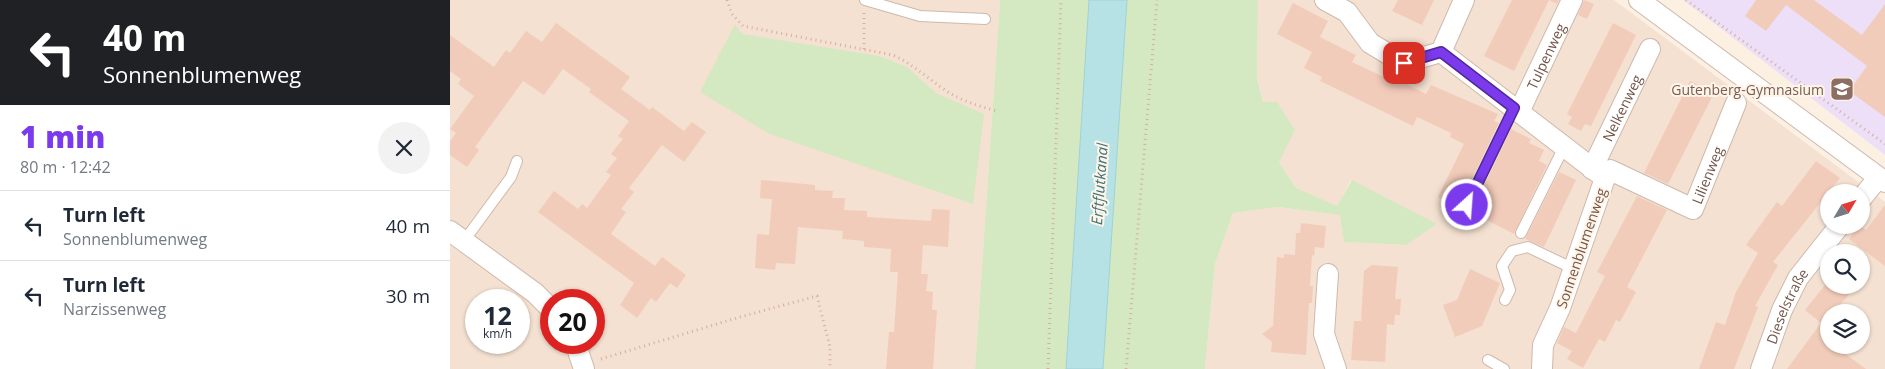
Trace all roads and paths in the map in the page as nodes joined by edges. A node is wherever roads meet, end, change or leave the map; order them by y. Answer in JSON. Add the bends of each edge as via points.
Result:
{"nodes":[{"id":1,"x":727,"y":0,"type":"edge"},
{"id":2,"x":1061,"y":0,"type":"edge"},
{"id":3,"x":1157,"y":0,"type":"edge"},
{"id":4,"x":1325,"y":0,"type":"edge"},
{"id":5,"x":1464,"y":0,"type":"edge"},
{"id":6,"x":1572,"y":0,"type":"edge"},
{"id":7,"x":1639,"y":0,"type":"edge"},
{"id":8,"x":1686,"y":0,"type":"edge"},
{"id":9,"x":864,"y":5,"type":"edge"},
{"id":10,"x":985,"y":19,"type":"dead end"},
{"id":11,"x":864,"y":49,"type":"junction"},
{"id":12,"x":1650,"y":49,"type":"dead end"},
{"id":13,"x":1441,"y":52,"type":"junction"},
{"id":14,"x":1736,"y":103,"type":"dead end"},
{"id":15,"x":1516,"y":110,"type":"junction"},
{"id":16,"x":996,"y":111,"type":"dead end"},
{"id":17,"x":1885,"y":144,"type":"edge"},
{"id":18,"x":1564,"y":147,"type":"junction"},
{"id":19,"x":518,"y":161,"type":"dead end"},
{"id":20,"x":1599,"y":173,"type":"junction"},
{"id":21,"x":1882,"y":180,"type":"edge"},
{"id":22,"x":1870,"y":191,"type":"edge"},
{"id":23,"x":1467,"y":205,"type":"dead end"},
{"id":24,"x":1521,"y":233,"type":"dead end"},
{"id":25,"x":1833,"y":234,"type":"edge"},
{"id":26,"x":457,"y":236,"type":"edge"},
{"id":27,"x":1574,"y":269,"type":"junction"},
{"id":28,"x":1328,"y":274,"type":"dead end"},
{"id":29,"x":540,"y":298,"type":"edge"},
{"id":30,"x":1505,"y":300,"type":"dead end"},
{"id":31,"x":579,"y":354,"type":"edge"},
{"id":32,"x":1488,"y":360,"type":"dead end"},
{"id":33,"x":583,"y":367,"type":"edge"},
{"id":34,"x":1541,"y":368,"type":"edge"},
{"id":35,"x":830,"y":369,"type":"edge"},
{"id":36,"x":1048,"y":369,"type":"edge"},
{"id":37,"x":1126,"y":369,"type":"edge"},
{"id":38,"x":1336,"y":369,"type":"edge"},
{"id":39,"x":1504,"y":369,"type":"edge"},
{"id":40,"x":1761,"y":369,"type":"edge"}],
"edges":[{"from":1,"to":11,"type":"path","via":[[736,20],[750,29]]},
{"from":2,"to":36,"type":"path"},
{"from":3,"to":37,"type":"path"},
{"from":4,"to":13,"type":"street","via":[[1347,12],[1370,43],[1404,63]]},
{"from":5,"to":13,"type":"street"},
{"from":6,"to":15,"type":"street","name":"Tulpenweg"},
{"from":7,"to":21,"type":"street"},
{"from":8,"to":17,"type":"path"},
{"from":9,"to":10,"type":"lane","via":[[920,16]]},
{"from":9,"to":11,"type":"path"},
{"from":11,"to":16,"type":"path","via":[[908,62],[962,100]]},
{"from":12,"to":20,"type":"street","name":"Nelkenweg"},
{"from":13,"to":15,"type":"street","name":"Sonnenblumenweg"},
{"from":14,"to":20,"type":"street","name":"Lilienweg","via":[[1693,209],[1610,170]]},
{"from":15,"to":18,"type":"street","name":"Sonnenblumenweg"},
{"from":15,"to":23,"type":"lane"},
{"from":18,"to":20,"type":"street","name":"Sonnenblumenweg"},
{"from":18,"to":24,"type":"lane"},
{"from":19,"to":26,"type":"lane","via":[[506,184]]},
{"from":20,"to":27,"type":"street","name":"Sonnenblumenweg"},
{"from":21,"to":22,"type":"street"},
{"from":25,"to":40,"type":"street","name":"Dieselstraße","via":[[1798,278],[1782,310]]},
{"from":26,"to":29,"type":"street"},
{"from":27,"to":30,"type":"lane","via":[[1528,247],[1512,251],[1502,266],[1510,290]]},
{"from":27,"to":34,"type":"street","name":"Sonnenblumenweg","via":[[1543,345]]},
{"from":28,"to":38,"type":"street","via":[[1324,334]]},
{"from":31,"to":33,"type":"street"},
{"from":32,"to":39,"type":"lane"},
{"from":33,"to":35,"type":"path","via":[[817,296],[830,347]]}]}
